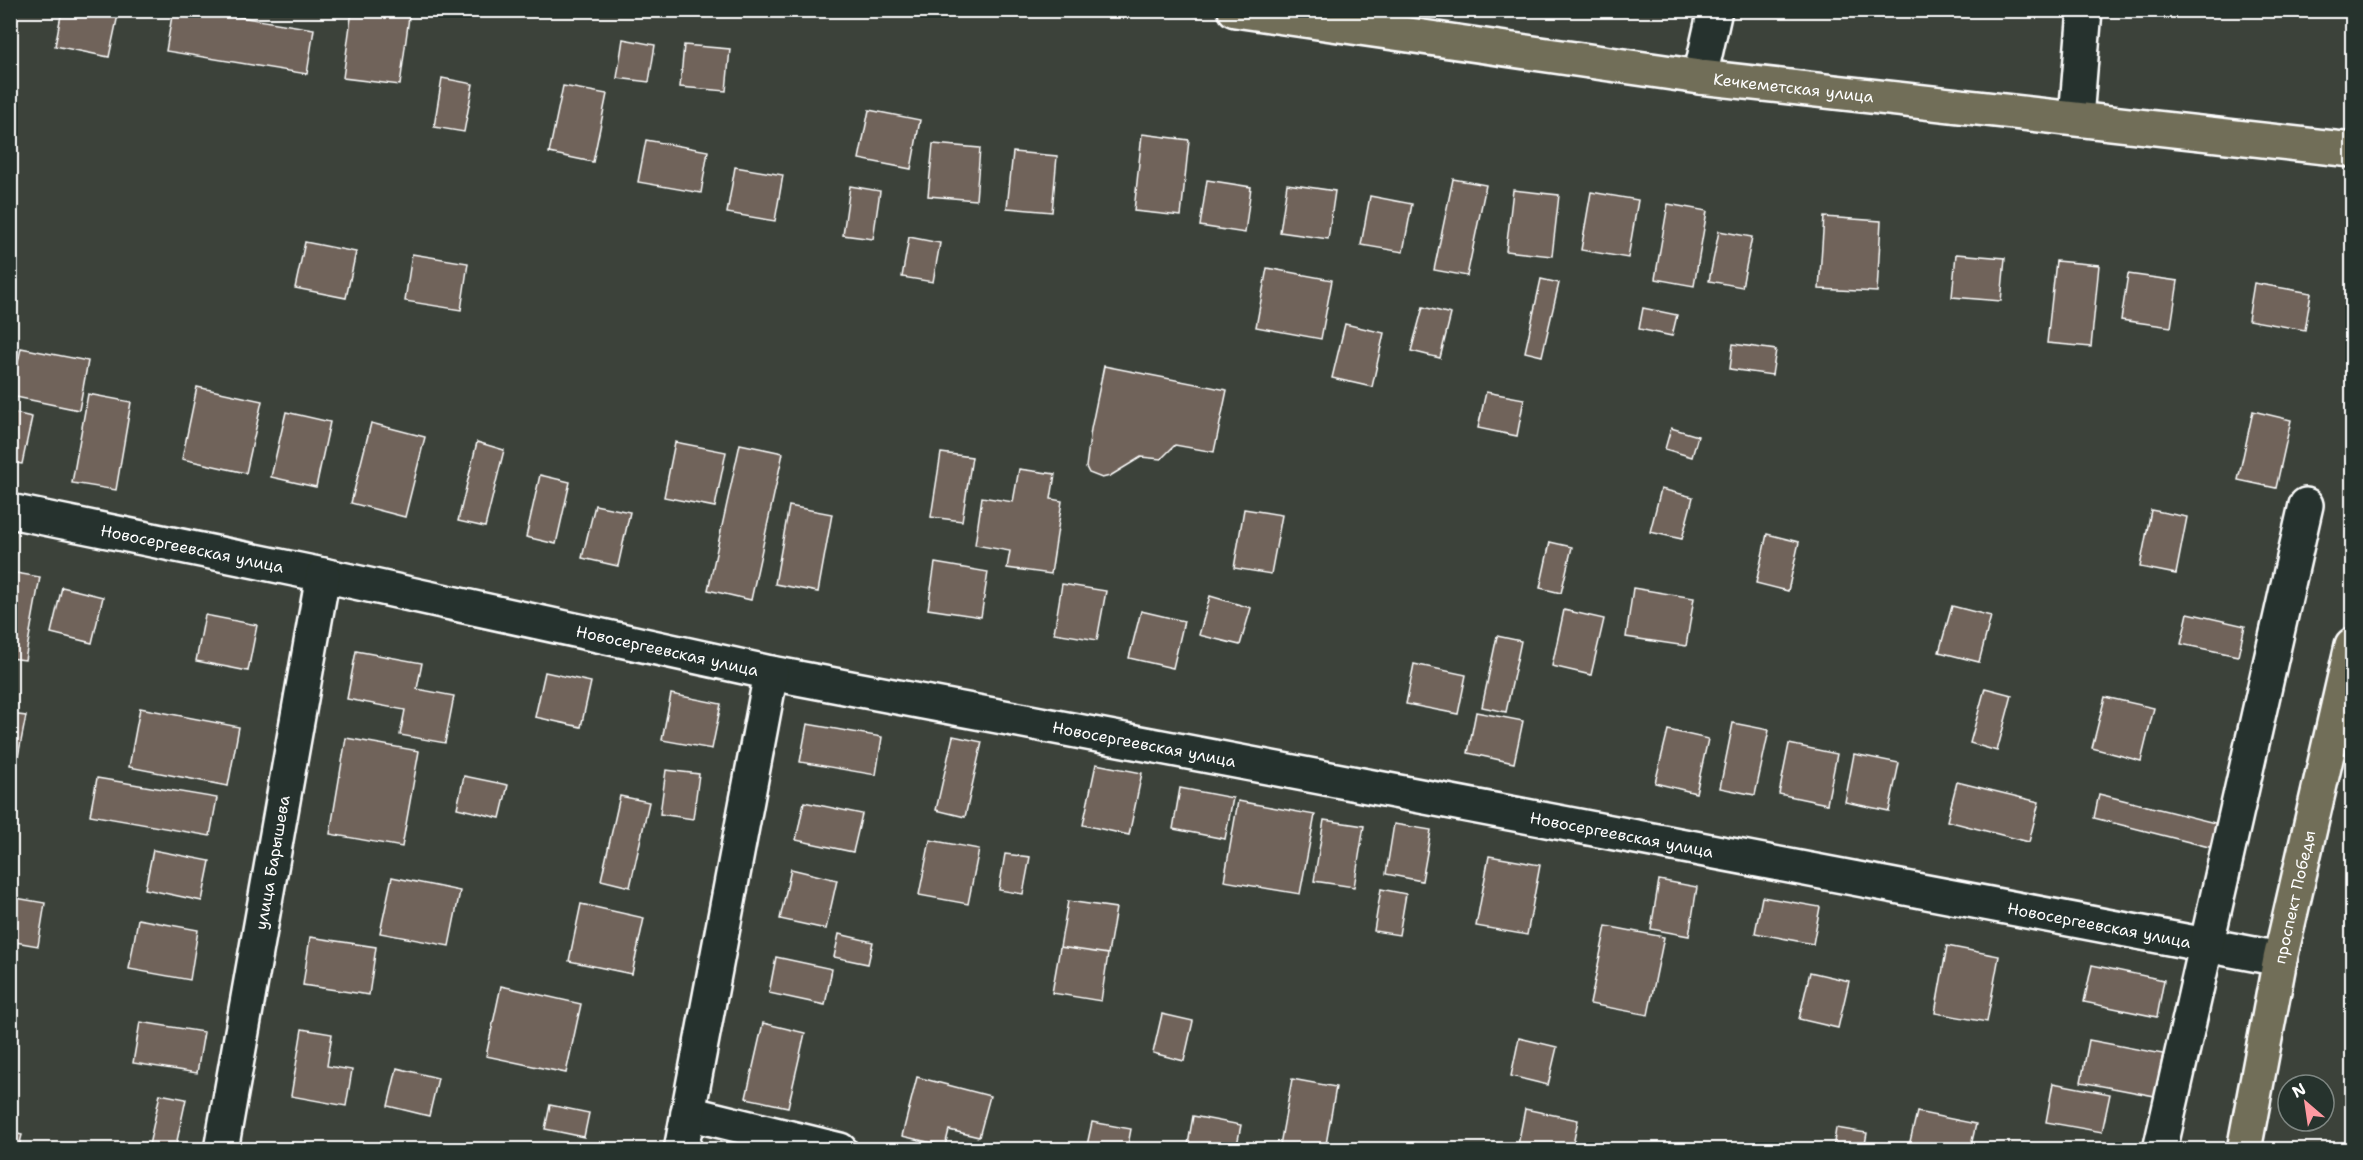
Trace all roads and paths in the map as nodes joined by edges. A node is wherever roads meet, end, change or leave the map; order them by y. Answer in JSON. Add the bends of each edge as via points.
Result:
{"nodes":[{"id":1,"x":1235,"y":10,"type":"edge"},
{"id":2,"x":1715,"y":10,"type":"edge"},
{"id":3,"x":2085,"y":10,"type":"edge"},
{"id":4,"x":1700,"y":76,"type":"junction"},
{"id":5,"x":2076,"y":118,"type":"junction"},
{"id":6,"x":2352,"y":150,"type":"edge"},
{"id":7,"x":2306,"y":505,"type":"dead end"},
{"id":8,"x":10,"y":511,"type":"edge"},
{"id":9,"x":323,"y":575,"type":"junction"},
{"id":10,"x":2352,"y":645,"type":"edge"},
{"id":11,"x":771,"y":674,"type":"junction"},
{"id":12,"x":2208,"y":945,"type":"junction"},
{"id":13,"x":2280,"y":959,"type":"junction"},
{"id":14,"x":688,"y":1113,"type":"junction"},
{"id":15,"x":221,"y":1149,"type":"edge"},
{"id":16,"x":681,"y":1149,"type":"edge"},
{"id":17,"x":840,"y":1149,"type":"edge"},
{"id":18,"x":2160,"y":1149,"type":"edge"},
{"id":19,"x":2244,"y":1149,"type":"edge"}],
"edges":[{"from":1,"to":4,"type":"main road","name":"Кечкеметская улица"},
{"from":2,"to":4,"type":"street"},
{"from":3,"to":5,"type":"street"},
{"from":4,"to":5,"type":"main road","name":"Кечкеметская улица"},
{"from":5,"to":6,"type":"main road","name":"Кечкеметская улица"},
{"from":7,"to":12,"type":"street"},
{"from":8,"to":9,"type":"street","name":"Новосергеевская улица"},
{"from":9,"to":11,"type":"street","name":"Новосергеевская улица"},
{"from":9,"to":15,"type":"street","name":"улица Барышева"},
{"from":10,"to":13,"type":"main road","name":"проспект Победы"},
{"from":11,"to":12,"type":"street","name":"Новосергеевская улица"},
{"from":11,"to":14,"type":"street"},
{"from":12,"to":13,"type":"street","name":"Новосергеевская улица"},
{"from":12,"to":18,"type":"street"},
{"from":13,"to":19,"type":"main road","name":"проспект Победы"},
{"from":14,"to":16,"type":"street"},
{"from":14,"to":17,"type":"street"}]}
